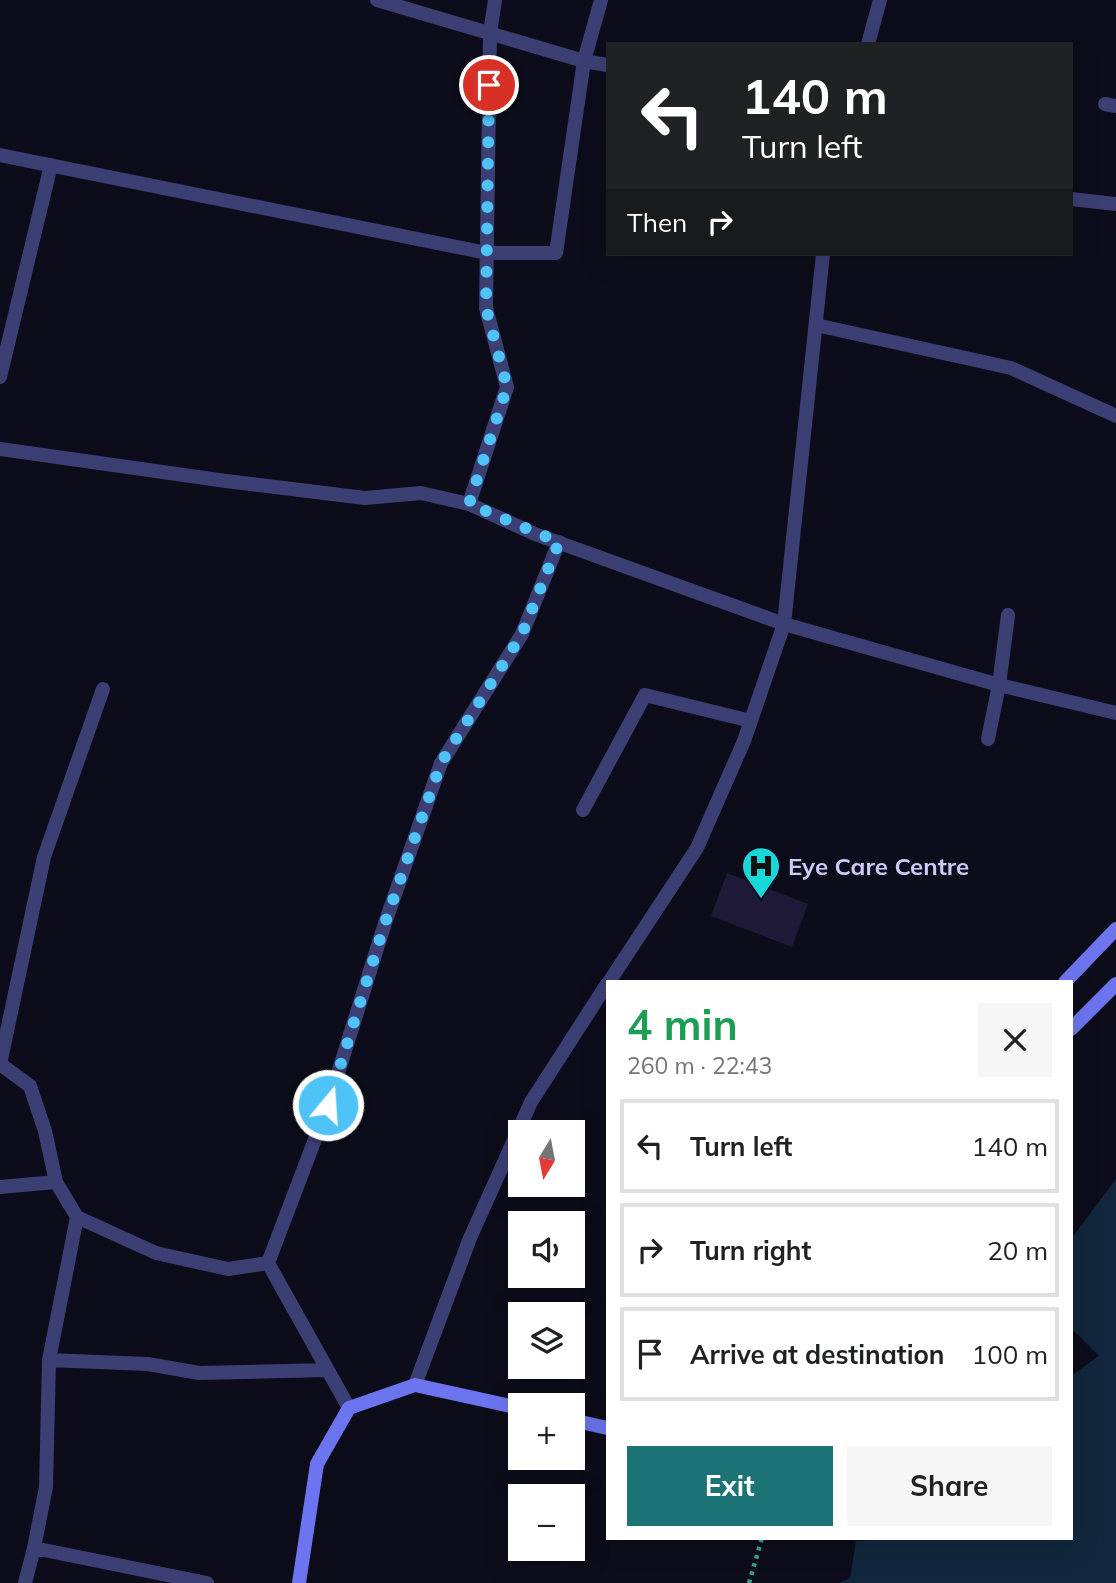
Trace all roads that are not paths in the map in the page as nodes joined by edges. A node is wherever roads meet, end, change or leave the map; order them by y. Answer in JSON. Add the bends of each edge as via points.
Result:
{"nodes":[{"id":1,"x":377,"y":0,"type":"edge"},
{"id":2,"x":495,"y":0,"type":"edge"},
{"id":3,"x":880,"y":0,"type":"edge"},
{"id":4,"x":596,"y":1,"type":"edge"},
{"id":5,"x":490,"y":33,"type":"junction"},
{"id":6,"x":869,"y":42,"type":"edge"},
{"id":7,"x":584,"y":61,"type":"junction"},
{"id":8,"x":606,"y":65,"type":"edge"},
{"id":9,"x":0,"y":155,"type":"edge"},
{"id":10,"x":51,"y":165,"type":"junction"},
{"id":11,"x":1073,"y":199,"type":"edge"},
{"id":12,"x":1116,"y":204,"type":"edge"},
{"id":13,"x":487,"y":253,"type":"junction"},
{"id":14,"x":823,"y":256,"type":"edge"},
{"id":15,"x":816,"y":325,"type":"junction"},
{"id":16,"x":0,"y":377,"type":"edge"},
{"id":17,"x":1116,"y":416,"type":"edge"},
{"id":18,"x":0,"y":449,"type":"edge"},
{"id":19,"x":469,"y":504,"type":"junction"},
{"id":20,"x":559,"y":542,"type":"junction"},
{"id":21,"x":1008,"y":615,"type":"dead end"},
{"id":22,"x":784,"y":624,"type":"junction"},
{"id":23,"x":999,"y":685,"type":"junction"},
{"id":24,"x":103,"y":689,"type":"dead end"},
{"id":25,"x":1116,"y":713,"type":"edge"},
{"id":26,"x":751,"y":721,"type":"junction"},
{"id":27,"x":988,"y":739,"type":"dead end"},
{"id":28,"x":583,"y":810,"type":"dead end"},
{"id":29,"x":1116,"y":929,"type":"edge"},
{"id":30,"x":610,"y":980,"type":"edge"},
{"id":31,"x":1067,"y":980,"type":"edge"},
{"id":32,"x":1116,"y":984,"type":"edge"},
{"id":33,"x":606,"y":986,"type":"edge"},
{"id":34,"x":1073,"y":1027,"type":"edge"},
{"id":35,"x":0,"y":1064,"type":"edge"},
{"id":36,"x":56,"y":1182,"type":"junction"},
{"id":37,"x":0,"y":1186,"type":"edge"},
{"id":38,"x":77,"y":1217,"type":"junction"},
{"id":39,"x":268,"y":1263,"type":"junction"},
{"id":40,"x":49,"y":1360,"type":"junction"},
{"id":41,"x":327,"y":1370,"type":"junction"},
{"id":42,"x":415,"y":1385,"type":"junction"},
{"id":43,"x":508,"y":1405,"type":"edge"},
{"id":44,"x":349,"y":1408,"type":"junction"},
{"id":45,"x":585,"y":1423,"type":"edge"},
{"id":46,"x":606,"y":1428,"type":"edge"},
{"id":47,"x":34,"y":1548,"type":"junction"},
{"id":48,"x":25,"y":1583,"type":"edge"},
{"id":49,"x":207,"y":1583,"type":"edge"},
{"id":50,"x":299,"y":1583,"type":"edge"}],
"edges":[{"from":1,"to":5,"type":"street"},
{"from":2,"to":5,"type":"street"},
{"from":3,"to":6,"type":"street"},
{"from":4,"to":7,"type":"street"},
{"from":5,"to":7,"type":"street"},
{"from":5,"to":13,"type":"street"},
{"from":7,"to":8,"type":"street"},
{"from":7,"to":13,"type":"street","via":[[556,253]]},
{"from":9,"to":10,"type":"street"},
{"from":10,"to":13,"type":"street"},
{"from":10,"to":16,"type":"street"},
{"from":11,"to":12,"type":"street"},
{"from":13,"to":19,"type":"street","via":[[486,308],[507,387]]},
{"from":14,"to":15,"type":"street"},
{"from":15,"to":17,"type":"street","via":[[1011,369]]},
{"from":15,"to":22,"type":"street"},
{"from":18,"to":19,"type":"street","via":[[365,498],[421,493]]},
{"from":19,"to":20,"type":"street"},
{"from":20,"to":22,"type":"street"},
{"from":20,"to":39,"type":"street","via":[[522,634],[441,763],[328,1105]]},
{"from":21,"to":23,"type":"street"},
{"from":22,"to":23,"type":"street"},
{"from":22,"to":26,"type":"street"},
{"from":23,"to":25,"type":"street"},
{"from":23,"to":27,"type":"street"},
{"from":24,"to":35,"type":"street","via":[[44,857]]},
{"from":26,"to":28,"type":"street","via":[[645,695]]},
{"from":26,"to":30,"type":"street","via":[[697,848]]},
{"from":29,"to":31,"type":"main road"},
{"from":32,"to":34,"type":"main road"},
{"from":33,"to":42,"type":"street","via":[[531,1102],[470,1238]]},
{"from":35,"to":36,"type":"street","via":[[30,1086]]},
{"from":36,"to":37,"type":"street"},
{"from":36,"to":38,"type":"street"},
{"from":38,"to":39,"type":"street","via":[[156,1253],[228,1269]]},
{"from":38,"to":40,"type":"street"},
{"from":39,"to":41,"type":"street"},
{"from":40,"to":41,"type":"street","via":[[148,1364],[199,1373]]},
{"from":40,"to":47,"type":"street","via":[[46,1487]]},
{"from":41,"to":44,"type":"street"},
{"from":42,"to":43,"type":"main road"},
{"from":42,"to":44,"type":"main road"},
{"from":44,"to":50,"type":"main road","via":[[317,1464]]},
{"from":45,"to":46,"type":"main road"},
{"from":47,"to":48,"type":"street"},
{"from":47,"to":49,"type":"street"}]}
